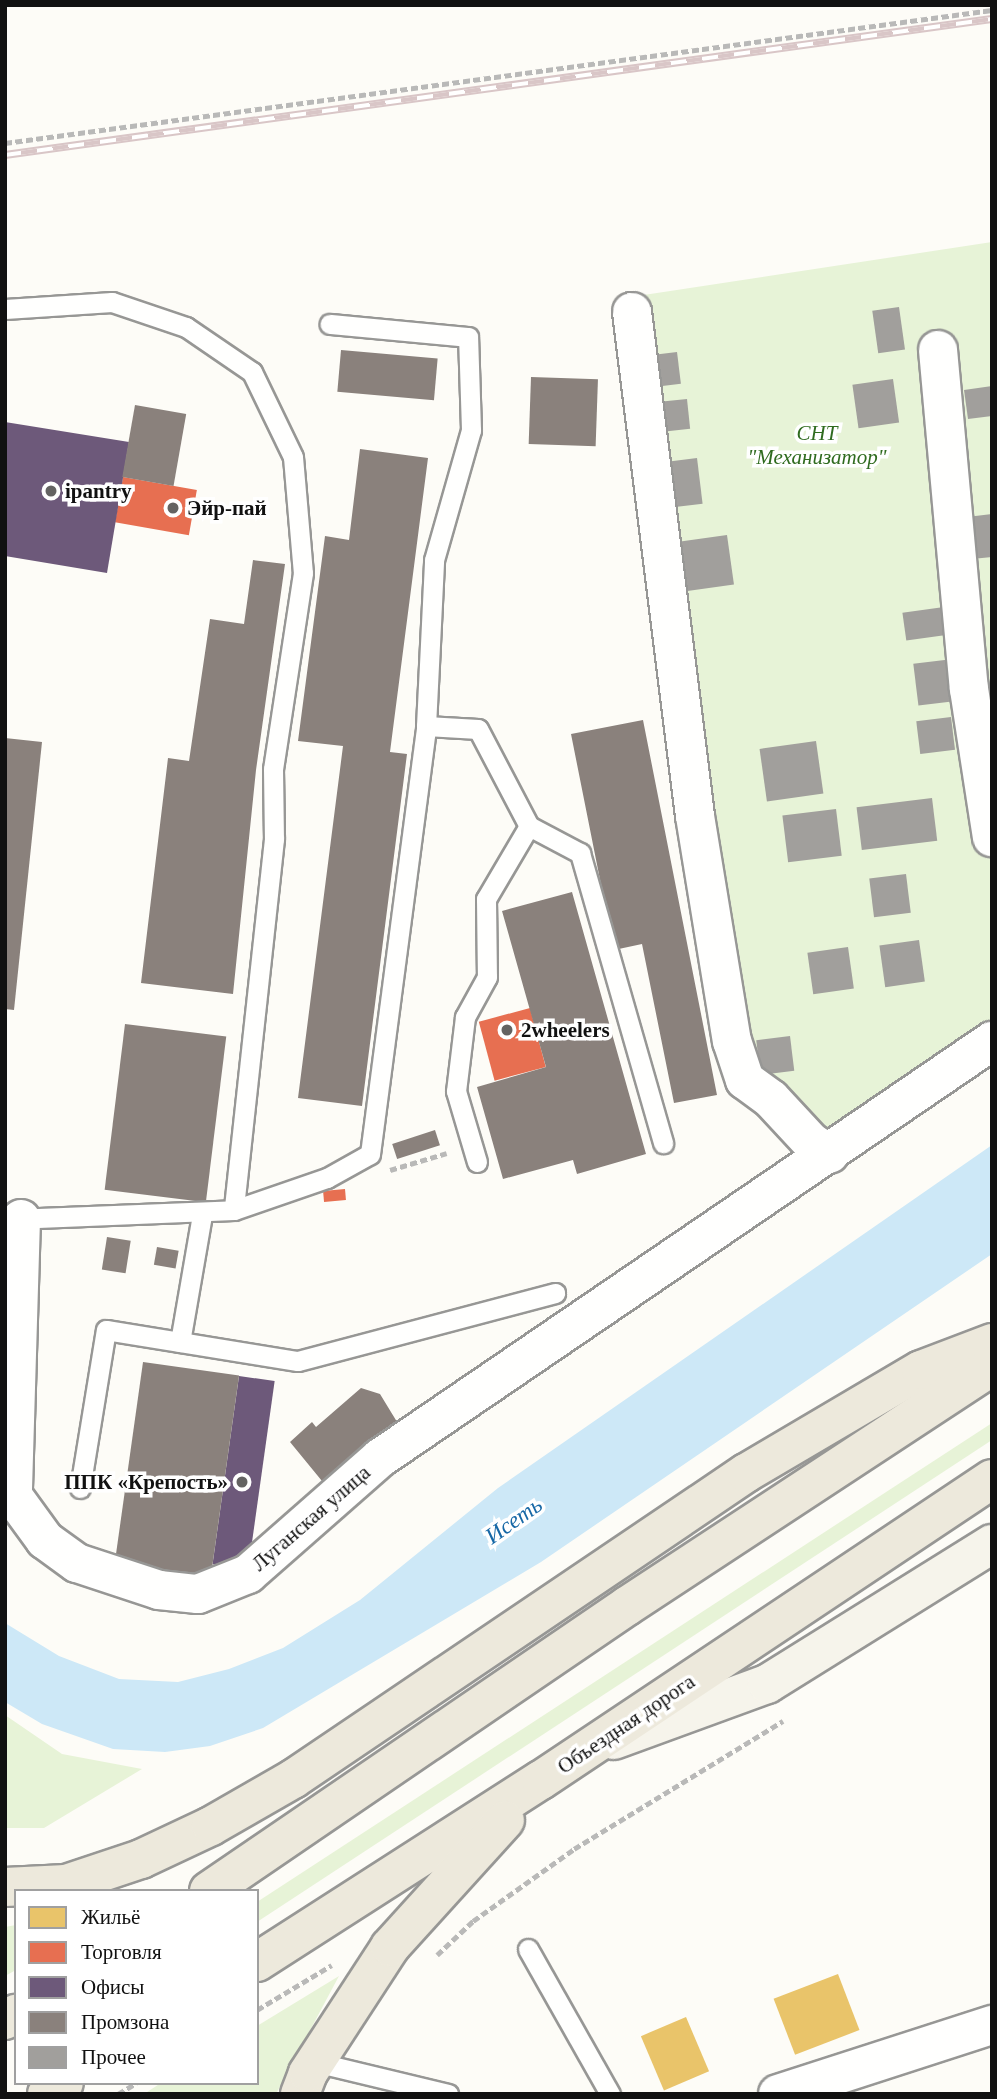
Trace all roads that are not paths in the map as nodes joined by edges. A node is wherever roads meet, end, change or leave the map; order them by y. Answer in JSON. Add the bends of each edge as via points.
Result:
{"nodes":[{"id":1,"x":5,"y":309,"type":"edge"},
{"id":2,"x":632,"y":312,"type":"dead end"},
{"id":3,"x":330,"y":324,"type":"dead end"},
{"id":4,"x":938,"y":350,"type":"dead end"},
{"id":5,"x":426,"y":726,"type":"junction"},
{"id":6,"x":529,"y":826,"type":"junction"},
{"id":7,"x":992,"y":837,"type":"edge"},
{"id":8,"x":992,"y":1041,"type":"edge"},
{"id":9,"x":663,"y":1143,"type":"dead end"},
{"id":10,"x":830,"y":1154,"type":"junction"},
{"id":11,"x":477,"y":1162,"type":"dead end"},
{"id":12,"x":234,"y":1210,"type":"junction"},
{"id":13,"x":202,"y":1215,"type":"junction"},
{"id":14,"x":13,"y":1219,"type":"edge"},
{"id":15,"x":555,"y":1293,"type":"dead end"},
{"id":16,"x":180,"y":1342,"type":"junction"},
{"id":17,"x":992,"y":1343,"type":"edge"},
{"id":18,"x":992,"y":1366,"type":"edge"},
{"id":19,"x":992,"y":1479,"type":"edge"},
{"id":20,"x":80,"y":1488,"type":"dead end"},
{"id":21,"x":992,"y":1544,"type":"edge"},
{"id":22,"x":585,"y":1751,"type":"junction"},
{"id":23,"x":541,"y":1780,"type":"junction"},
{"id":24,"x":5,"y":1887,"type":"edge"},
{"id":25,"x":212,"y":1889,"type":"edge"},
{"id":26,"x":528,"y":1949,"type":"dead end"},
{"id":27,"x":259,"y":1961,"type":"edge"},
{"id":28,"x":992,"y":2025,"type":"edge"},
{"id":29,"x":308,"y":2078,"type":"edge"},
{"id":30,"x":448,"y":2094,"type":"edge"},
{"id":31,"x":610,"y":2094,"type":"edge"},
{"id":32,"x":778,"y":2094,"type":"edge"}],
"edges":[{"from":1,"to":12,"type":"lane","via":[[112,302],[186,327],[252,372],[293,457],[303,573],[273,769],[274,839]]},
{"from":2,"to":10,"type":"street","via":[[695,816],[732,1041],[745,1080]]},
{"from":3,"to":5,"type":"lane","via":[[468,337],[471,429],[434,560]]},
{"from":4,"to":7,"type":"street","via":[[969,689]]},
{"from":5,"to":6,"type":"lane","via":[[478,729]]},
{"from":5,"to":12,"type":"lane","via":[[370,1154],[327,1178]]},
{"from":6,"to":9,"type":"lane","via":[[580,853]]},
{"from":6,"to":11,"type":"lane","via":[[486,899],[487,977],[465,1017],[456,1091]]},
{"from":8,"to":10,"type":"street","name":"Луганская улица"},
{"from":10,"to":14,"type":"street","name":"Луганская улица","via":[[380,1458],[248,1574],[198,1594],[159,1590],[77,1563],[45,1540],[13,1496]]},
{"from":12,"to":13,"type":"lane"},
{"from":13,"to":14,"type":"lane"},
{"from":13,"to":16,"type":"lane"},
{"from":15,"to":16,"type":"lane","via":[[298,1361]]},
{"from":16,"to":20,"type":"lane","via":[[106,1330]]},
{"from":17,"to":24,"type":"main road","via":[[921,1370],[746,1473],[293,1779],[141,1859],[66,1884]]},
{"from":18,"to":25,"type":"main road","via":[[627,1606]]},
{"from":19,"to":22,"type":"main road","name":"Объездная дорога"},
{"from":21,"to":22,"type":"main road","via":[[767,1684]]},
{"from":22,"to":23,"type":"main road","name":"Объездная дорога"},
{"from":23,"to":27,"type":"main road","name":"Объездная дорога"},
{"from":23,"to":29,"type":"main road","via":[[390,1947]]},
{"from":26,"to":31,"type":"lane"},
{"from":28,"to":32,"type":"street"},
{"from":29,"to":30,"type":"lane"}]}
